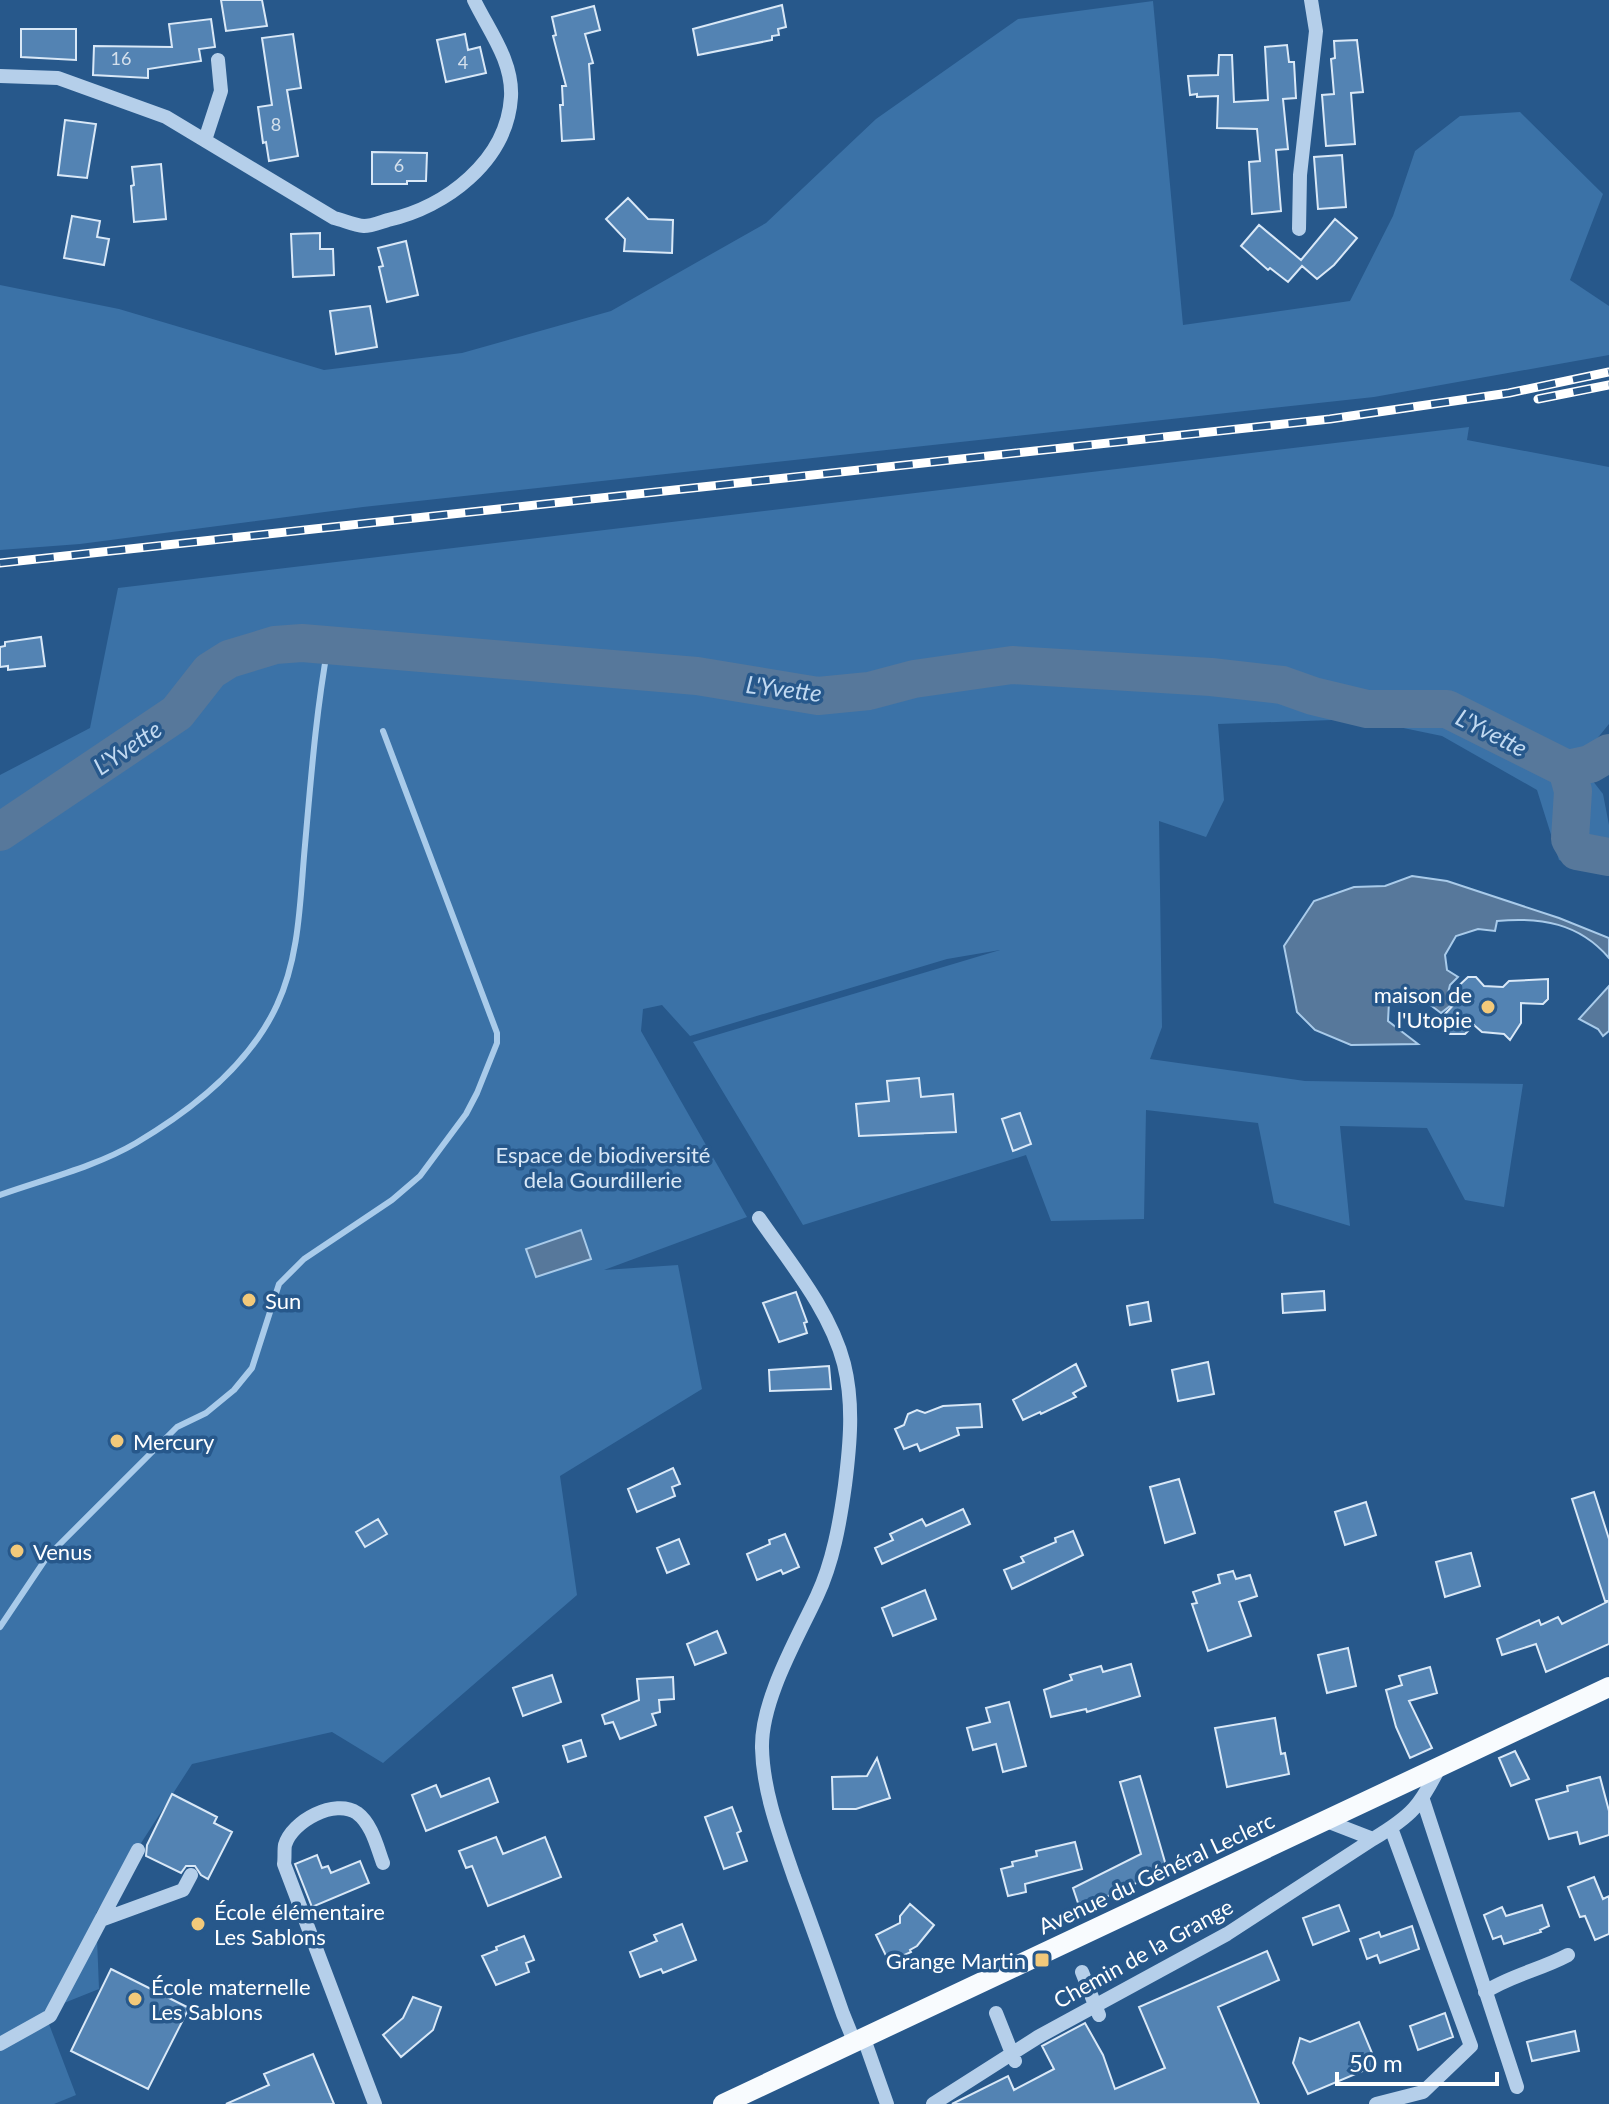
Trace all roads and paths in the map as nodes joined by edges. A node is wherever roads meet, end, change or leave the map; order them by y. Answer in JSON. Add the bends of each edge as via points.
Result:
{"nodes":[{"id":1,"x":474,"y":0,"type":"edge"},
{"id":2,"x":1311,"y":0,"type":"edge"},
{"id":3,"x":218,"y":60,"type":"dead end"},
{"id":4,"x":0,"y":76,"type":"edge"},
{"id":5,"x":205,"y":140,"type":"junction"},
{"id":6,"x":1299,"y":229,"type":"dead end"},
{"id":7,"x":759,"y":1218,"type":"dead end"},
{"id":8,"x":1609,"y":1687,"type":"edge"},
{"id":9,"x":1441,"y":1764,"type":"junction"},
{"id":10,"x":1423,"y":1800,"type":"junction"},
{"id":11,"x":1324,"y":1820,"type":"junction"},
{"id":12,"x":1391,"y":1828,"type":"junction"},
{"id":13,"x":1373,"y":1839,"type":"junction"},
{"id":14,"x":138,"y":1850,"type":"dead end"},
{"id":15,"x":383,"y":1863,"type":"dead end"},
{"id":16,"x":191,"y":1875,"type":"dead end"},
{"id":17,"x":101,"y":1920,"type":"junction"},
{"id":18,"x":1568,"y":1955,"type":"dead end"},
{"id":19,"x":1082,"y":1972,"type":"dead end"},
{"id":20,"x":1485,"y":1992,"type":"junction"},
{"id":21,"x":1097,"y":2010,"type":"junction"},
{"id":22,"x":996,"y":2013,"type":"dead end"},
{"id":23,"x":859,"y":2038,"type":"junction"},
{"id":24,"x":0,"y":2044,"type":"edge"},
{"id":25,"x":1014,"y":2057,"type":"junction"},
{"id":26,"x":1517,"y":2087,"type":"dead end"},
{"id":27,"x":375,"y":2104,"type":"edge"},
{"id":28,"x":723,"y":2104,"type":"edge"},
{"id":29,"x":887,"y":2104,"type":"edge"},
{"id":30,"x":933,"y":2104,"type":"edge"},
{"id":31,"x":1376,"y":2104,"type":"edge"}],
"edges":[{"from":1,"to":5,"type":"street","via":[[503,51],[511,94],[506,128],[477,171],[415,214],[364,226],[334,218]]},
{"from":2,"to":6,"type":"street","via":[[1316,31]]},
{"from":3,"to":5,"type":"street","via":[[221,91]]},
{"from":4,"to":5,"type":"street","via":[[58,78],[166,117]]},
{"from":7,"to":23,"type":"street","via":[[825,1318],[843,1363],[850,1402],[850,1445],[833,1551],[764,1717],[762,1749],[781,1837],[843,2014]]},
{"from":8,"to":9,"type":"main road","name":"Avenue du Général Leclerc"},
{"from":9,"to":10,"type":"street","name":"Chemin de la Grange"},
{"from":9,"to":11,"type":"main road","name":"Avenue du Général Leclerc"},
{"from":10,"to":12,"type":"street","name":"Chemin de la Grange"},
{"from":10,"to":20,"type":"street"},
{"from":11,"to":13,"type":"street"},
{"from":11,"to":23,"type":"main road","name":"Avenue du Général Leclerc"},
{"from":12,"to":13,"type":"street","name":"Chemin de la Grange"},
{"from":12,"to":31,"type":"street","via":[[1471,2046],[1423,2092]]},
{"from":13,"to":21,"type":"street","name":"Chemin de la Grange"},
{"from":14,"to":17,"type":"street"},
{"from":15,"to":27,"type":"street","via":[[368,1824],[340,1806],[302,1823],[286,1842],[284,1864]]},
{"from":16,"to":17,"type":"street","via":[[183,1890]]},
{"from":17,"to":24,"type":"street","via":[[50,2016]]},
{"from":18,"to":20,"type":"street","via":[[1506,1978]]},
{"from":19,"to":21,"type":"street"},
{"from":20,"to":26,"type":"street"},
{"from":21,"to":25,"type":"street","name":"Chemin de la Grange"},
{"from":22,"to":25,"type":"street"},
{"from":23,"to":28,"type":"main road","name":"Avenue du Général Leclerc"},
{"from":23,"to":29,"type":"street"},
{"from":25,"to":30,"type":"street","name":"Chemin de la Grange"}]}
